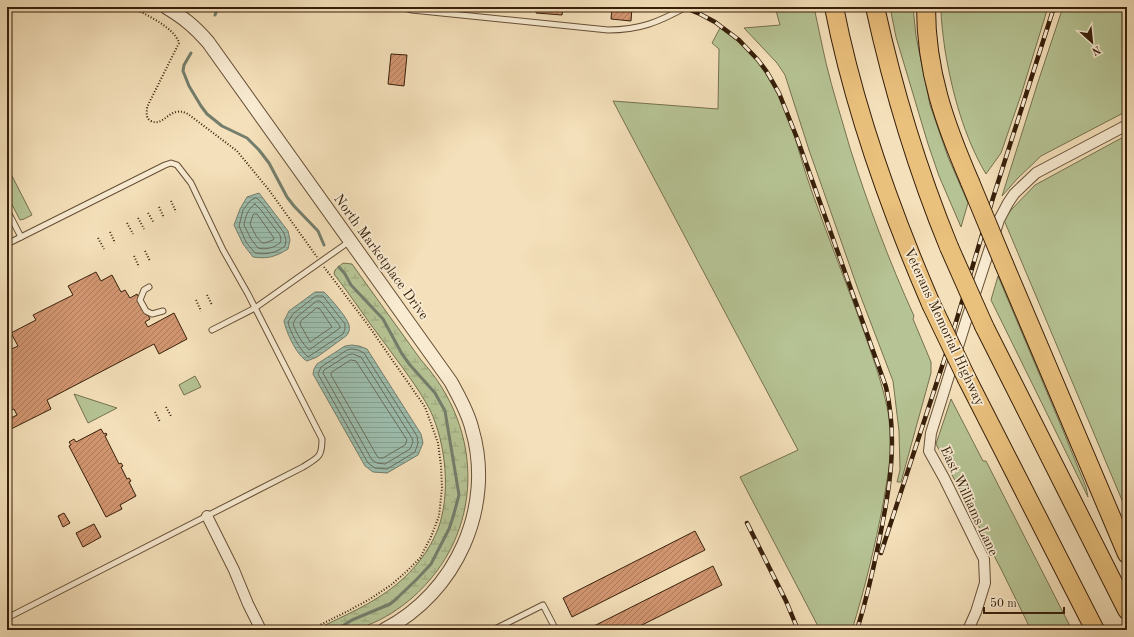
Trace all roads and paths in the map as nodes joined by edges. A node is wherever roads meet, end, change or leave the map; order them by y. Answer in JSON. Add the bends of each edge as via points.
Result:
{"nodes":[{"id":1,"x":17,"y":7,"type":"edge"},
{"id":2,"x":129,"y":7,"type":"edge"},
{"id":3,"x":166,"y":7,"type":"edge"},
{"id":4,"x":401,"y":7,"type":"edge"},
{"id":5,"x":686,"y":7,"type":"edge"},
{"id":6,"x":834,"y":7,"type":"edge"},
{"id":7,"x":875,"y":7,"type":"edge"},
{"id":8,"x":926,"y":7,"type":"edge"},
{"id":9,"x":7,"y":11,"type":"edge"},
{"id":10,"x":1127,"y":124,"type":"edge"},
{"id":11,"x":171,"y":201,"type":"dead end"},
{"id":12,"x":159,"y":207,"type":"dead end"},
{"id":13,"x":7,"y":210,"type":"edge"},
{"id":14,"x":148,"y":212,"type":"dead end"},
{"id":15,"x":176,"y":212,"type":"dead end"},
{"id":16,"x":138,"y":218,"type":"dead end"},
{"id":17,"x":164,"y":218,"type":"dead end"},
{"id":18,"x":127,"y":223,"type":"dead end"},
{"id":19,"x":154,"y":224,"type":"dead end"},
{"id":20,"x":144,"y":229,"type":"dead end"},
{"id":21,"x":110,"y":232,"type":"dead end"},
{"id":22,"x":133,"y":234,"type":"dead end"},
{"id":23,"x":21,"y":237,"type":"junction"},
{"id":24,"x":98,"y":238,"type":"dead end"},
{"id":25,"x":350,"y":241,"type":"junction"},
{"id":26,"x":115,"y":243,"type":"dead end"},
{"id":27,"x":7,"y":244,"type":"edge"},
{"id":28,"x":104,"y":249,"type":"dead end"},
{"id":29,"x":144,"y":251,"type":"dead end"},
{"id":30,"x":314,"y":254,"type":"dead end"},
{"id":31,"x":134,"y":256,"type":"dead end"},
{"id":32,"x":150,"y":261,"type":"dead end"},
{"id":33,"x":139,"y":267,"type":"dead end"},
{"id":34,"x":328,"y":272,"type":"dead end"},
{"id":35,"x":149,"y":287,"type":"dead end"},
{"id":36,"x":206,"y":295,"type":"dead end"},
{"id":37,"x":196,"y":300,"type":"dead end"},
{"id":38,"x":212,"y":305,"type":"dead end"},
{"id":39,"x":255,"y":308,"type":"junction"},
{"id":40,"x":163,"y":311,"type":"dead end"},
{"id":41,"x":201,"y":311,"type":"dead end"},
{"id":42,"x":212,"y":330,"type":"dead end"},
{"id":43,"x":166,"y":407,"type":"dead end"},
{"id":44,"x":155,"y":412,"type":"dead end"},
{"id":45,"x":171,"y":416,"type":"dead end"},
{"id":46,"x":160,"y":422,"type":"dead end"},
{"id":47,"x":207,"y":516,"type":"junction"},
{"id":48,"x":1127,"y":554,"type":"edge"},
{"id":49,"x":1127,"y":610,"type":"edge"},
{"id":50,"x":7,"y":618,"type":"edge"},
{"id":51,"x":261,"y":630,"type":"edge"},
{"id":52,"x":310,"y":630,"type":"edge"},
{"id":53,"x":384,"y":630,"type":"edge"},
{"id":54,"x":493,"y":630,"type":"edge"},
{"id":55,"x":556,"y":630,"type":"edge"},
{"id":56,"x":968,"y":630,"type":"edge"},
{"id":57,"x":1095,"y":630,"type":"edge"}],
"edges":[{"from":1,"to":9,"type":"path"},
{"from":2,"to":30,"type":"path","via":[[159,22],[175,35],[179,43],[147,107],[146,117],[152,122],[158,122],[171,113],[188,114],[237,151],[269,190]]},
{"from":3,"to":25,"type":"street","name":"North Marketplace Drive","via":[[200,32],[208,42]]},
{"from":4,"to":5,"type":"lane","via":[[608,30],[641,27]]},
{"from":6,"to":57,"type":"highway","name":"Veterans Memorial Highway","bridge":true,"via":[[855,93],[879,173],[905,244],[967,379]]},
{"from":7,"to":49,"type":"highway","bridge":true,"via":[[911,144],[949,247],[984,326]]},
{"from":8,"to":48,"type":"highway","bridge":true,"via":[[929,51],[936,91],[947,126]]},
{"from":10,"to":56,"type":"street","name":"East Williams Lane","via":[[1036,173],[1014,194],[999,220],[966,321],[931,433],[929,450],[984,559],[985,583]]},
{"from":11,"to":15,"type":"path"},
{"from":12,"to":17,"type":"path"},
{"from":13,"to":23,"type":"lane"},
{"from":14,"to":19,"type":"path"},
{"from":16,"to":20,"type":"path"},
{"from":18,"to":22,"type":"path"},
{"from":21,"to":26,"type":"path"},
{"from":23,"to":27,"type":"lane"},
{"from":23,"to":39,"type":"lane","via":[[171,163],[177,165],[190,183]]},
{"from":24,"to":28,"type":"path"},
{"from":25,"to":39,"type":"lane"},
{"from":25,"to":53,"type":"street","name":"North Marketplace Drive","via":[[451,382],[465,408],[478,454],[478,492],[471,528],[456,562],[430,596],[415,610]]},
{"from":29,"to":32,"type":"path"},
{"from":31,"to":33,"type":"path"},
{"from":34,"to":52,"type":"path","via":[[368,324],[425,407],[438,443],[442,488],[439,516],[420,558],[391,585],[370,599]]},
{"from":35,"to":40,"type":"lane","via":[[144,290],[140,300],[146,311],[152,314]]},
{"from":36,"to":38,"type":"path"},
{"from":37,"to":41,"type":"path"},
{"from":39,"to":42,"type":"lane"},
{"from":39,"to":47,"type":"lane","via":[[322,439],[322,450],[303,467]]},
{"from":43,"to":45,"type":"path"},
{"from":44,"to":46,"type":"path"},
{"from":47,"to":50,"type":"lane"},
{"from":47,"to":51,"type":"street"},
{"from":54,"to":55,"type":"lane","via":[[543,605]]}]}
